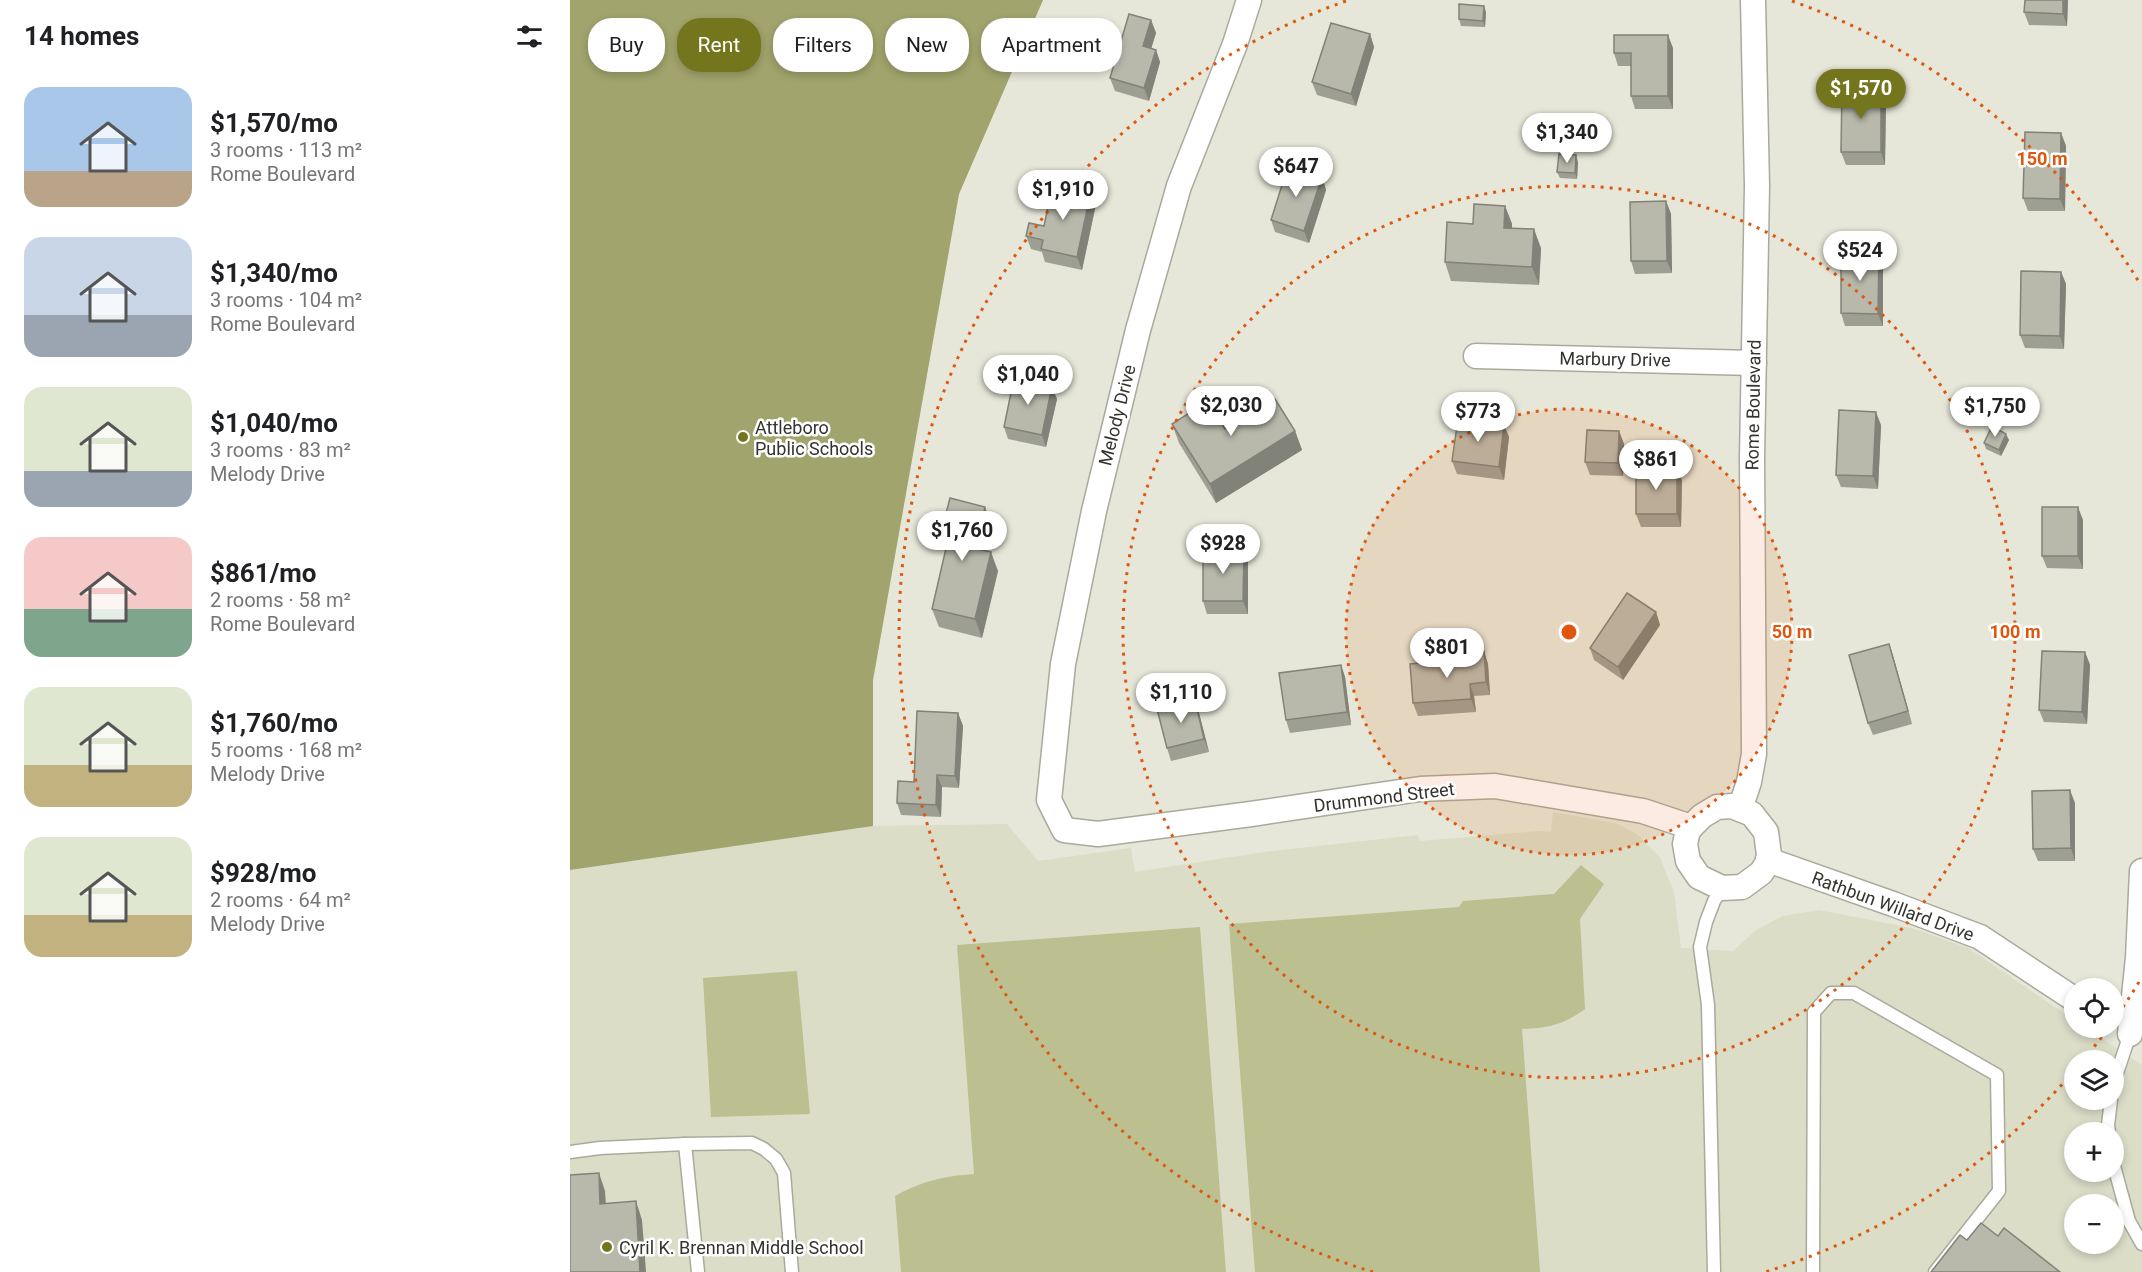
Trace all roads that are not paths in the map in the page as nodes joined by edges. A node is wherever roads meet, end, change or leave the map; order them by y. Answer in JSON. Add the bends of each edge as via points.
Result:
{"nodes":[{"id":1,"x":1249,"y":0,"type":"edge"},
{"id":2,"x":1753,"y":0,"type":"edge"},
{"id":3,"x":1476,"y":356,"type":"dead end"},
{"id":4,"x":1754,"y":363,"type":"junction"},
{"id":5,"x":1740,"y":809,"type":"junction"},
{"id":6,"x":1691,"y":827,"type":"junction"},
{"id":7,"x":1075,"y":831,"type":"joint"},
{"id":8,"x":1768,"y":860,"type":"junction"},
{"id":9,"x":2142,"y":871,"type":"edge"},
{"id":10,"x":1722,"y":888,"type":"junction"},
{"id":11,"x":2064,"y":992,"type":"edge"},
{"id":12,"x":2128,"y":1034,"type":"edge"},
{"id":13,"x":2123,"y":1050,"type":"edge"},
{"id":14,"x":685,"y":1144,"type":"junction"},
{"id":15,"x":570,"y":1152,"type":"edge"},
{"id":16,"x":2118,"y":1182,"type":"edge"},
{"id":17,"x":2142,"y":1244,"type":"edge"},
{"id":18,"x":698,"y":1272,"type":"edge"},
{"id":19,"x":792,"y":1272,"type":"edge"},
{"id":20,"x":1714,"y":1272,"type":"edge"},
{"id":21,"x":1813,"y":1272,"type":"edge"},
{"id":22,"x":1935,"y":1272,"type":"edge"}],
"edges":[{"from":1,"to":7,"type":"street","name":"Melody Drive","via":[[1179,186],[1138,330],[1094,511],[1063,664],[1049,800],[1065,830]]},
{"from":2,"to":4,"type":"street","name":"Rome Boulevard","via":[[1757,186]]},
{"from":3,"to":4,"type":"street","name":"Marbury Drive"},
{"from":4,"to":5,"type":"street","name":"Rome Boulevard","via":[[1754,754]]},
{"from":5,"to":6,"type":"street","via":[[1717,807]]},
{"from":5,"to":8,"type":"street","via":[[1752,814],[1766,832]]},
{"from":6,"to":7,"type":"street","name":"Drummond Street","via":[[1643,811],[1495,786],[1420,789],[1098,834]]},
{"from":6,"to":10,"type":"street","via":[[1685,844],[1688,861],[1700,877]]},
{"from":8,"to":10,"type":"street","via":[[1761,873],[1742,887]]},
{"from":8,"to":11,"type":"street","name":"Rathbun Willard Drive","via":[[1980,937]]},
{"from":9,"to":12,"type":"street","via":[[2138,958]]},
{"from":10,"to":20,"type":"lane","via":[[1706,922],[1700,947],[1709,1017]]},
{"from":12,"to":13,"type":"lane"},
{"from":14,"to":15,"type":"lane"},
{"from":14,"to":18,"type":"lane"},
{"from":14,"to":19,"type":"lane","via":[[752,1143],[776,1159],[784,1173]]},
{"from":16,"to":17,"type":"lane","via":[[2129,1221]]},
{"from":21,"to":22,"type":"lane","via":[[1814,1012],[1831,993],[1854,993],[1997,1075],[1999,1191]]}]}
